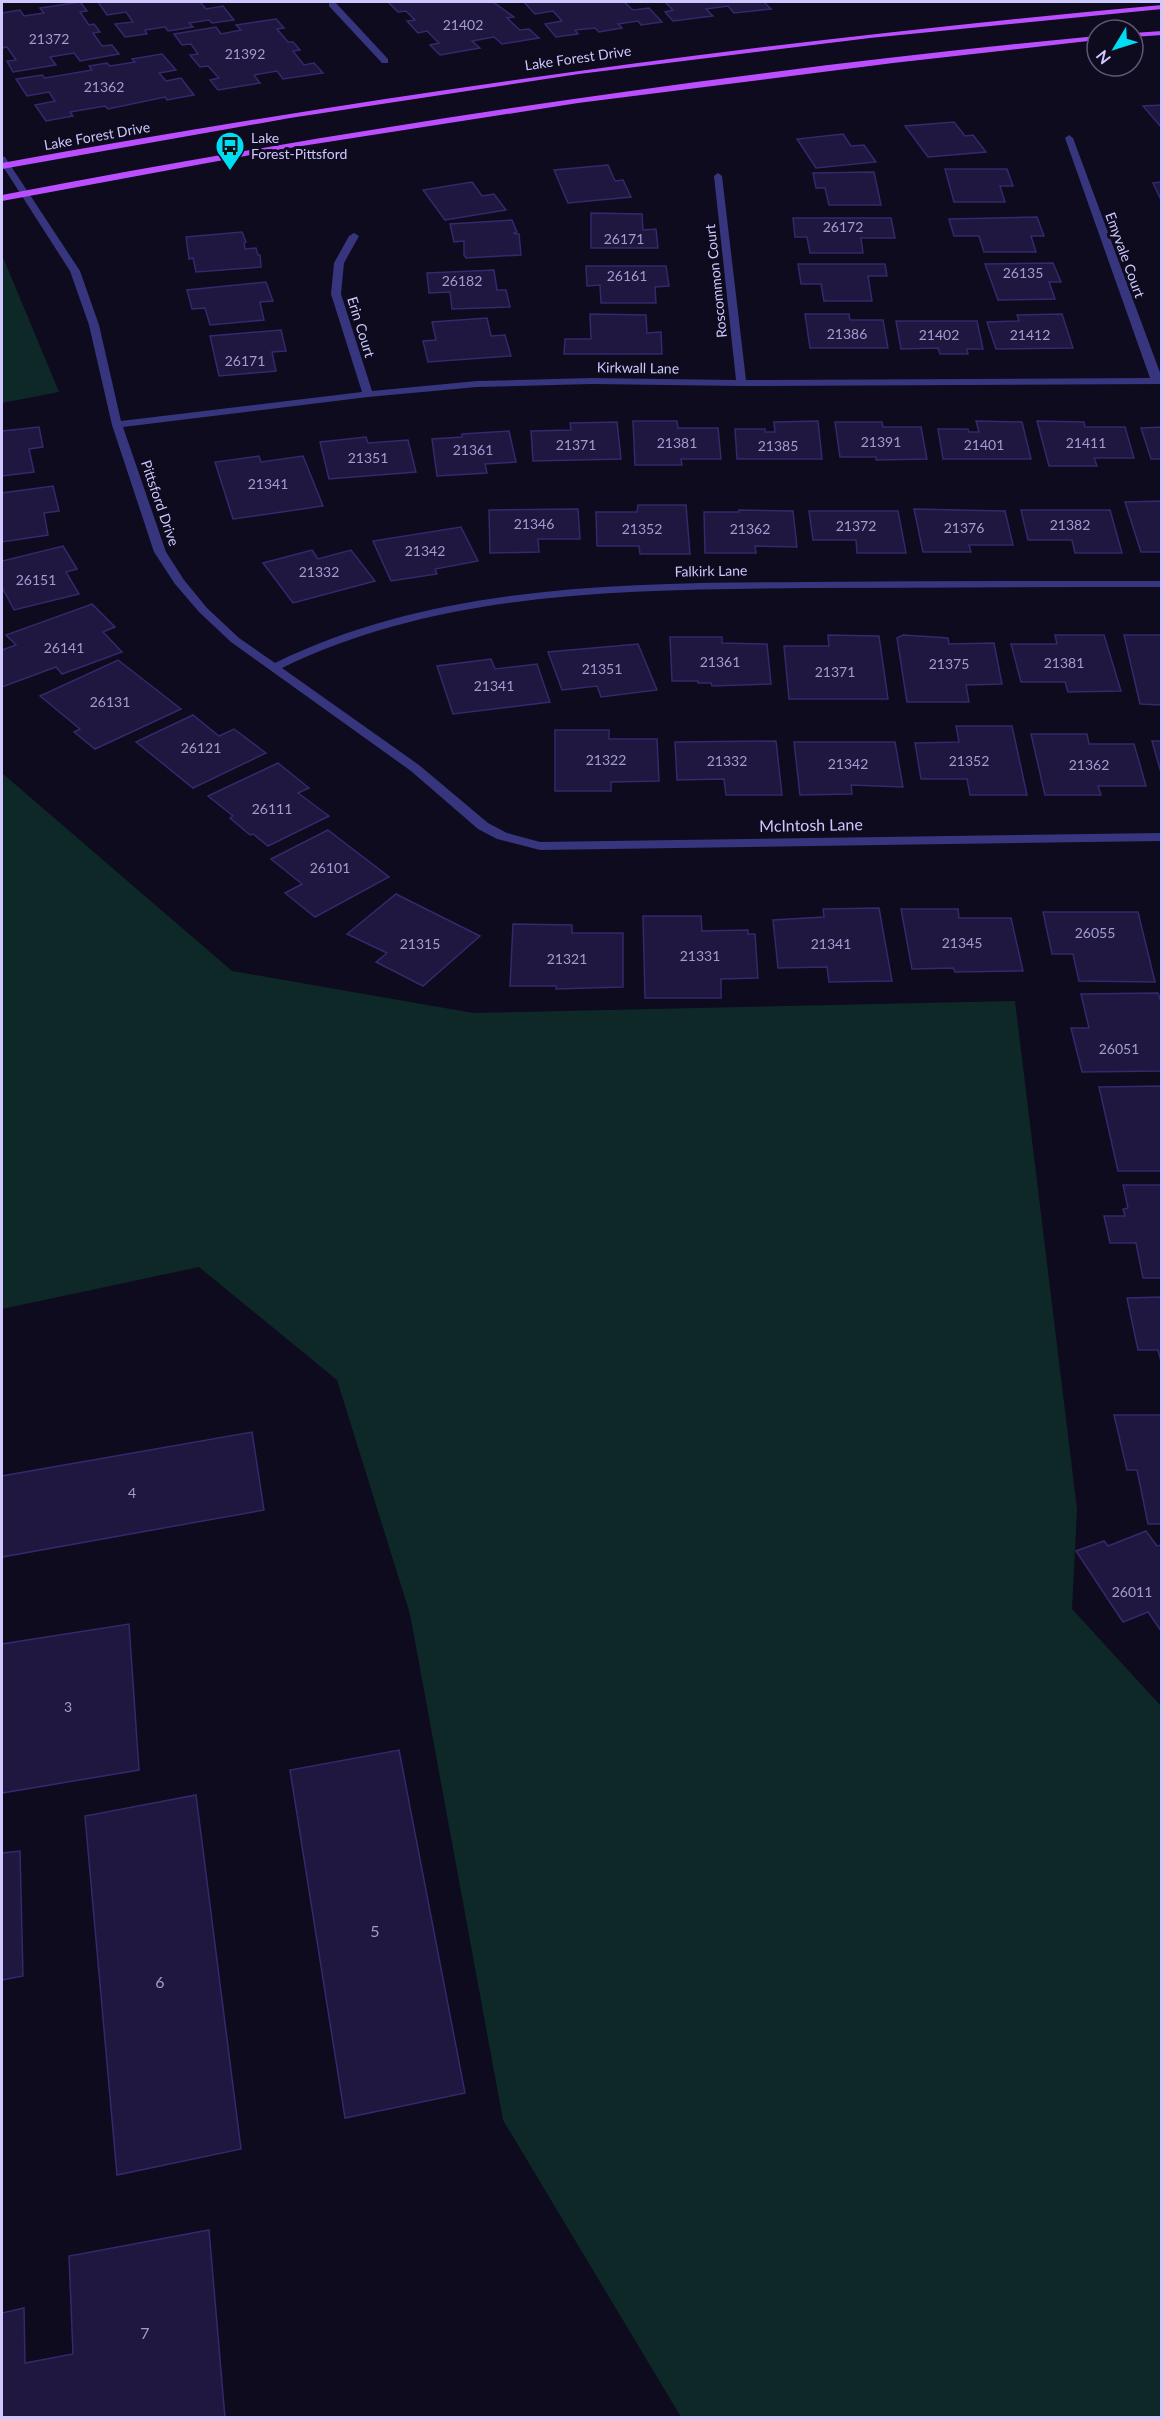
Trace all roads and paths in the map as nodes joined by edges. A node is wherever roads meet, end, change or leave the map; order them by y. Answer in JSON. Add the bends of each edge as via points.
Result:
{"nodes":[{"id":1,"x":332,"y":2,"type":"edge"},
{"id":2,"x":1161,"y":7,"type":"edge"},
{"id":3,"x":1161,"y":33,"type":"edge"},
{"id":4,"x":1145,"y":34,"type":"edge"},
{"id":5,"x":1085,"y":39,"type":"edge"},
{"id":6,"x":385,"y":61,"type":"dead end"},
{"id":7,"x":1069,"y":138,"type":"dead end"},
{"id":8,"x":3,"y":164,"type":"edge"},
{"id":9,"x":718,"y":176,"type":"dead end"},
{"id":10,"x":26,"y":193,"type":"junction"},
{"id":11,"x":2,"y":198,"type":"edge"},
{"id":12,"x":354,"y":236,"type":"dead end"},
{"id":13,"x":1159,"y":381,"type":"edge"},
{"id":14,"x":741,"y":383,"type":"junction"},
{"id":15,"x":368,"y":394,"type":"junction"},
{"id":16,"x":117,"y":425,"type":"junction"},
{"id":17,"x":1161,"y":584,"type":"edge"},
{"id":18,"x":273,"y":668,"type":"junction"},
{"id":19,"x":469,"y":813,"type":"joint"},
{"id":20,"x":1161,"y":837,"type":"edge"}],
"edges":[{"from":1,"to":6,"type":"street"},
{"from":2,"to":8,"type":"main road","name":"Lake Forest Drive","via":[[886,33],[594,69]]},
{"from":3,"to":4,"type":"main road"},
{"from":5,"to":10,"type":"main road","via":[[616,94],[446,119]]},
{"from":7,"to":13,"type":"street","name":"Emyvale Court"},
{"from":8,"to":10,"type":"street","name":"Pittsford Drive"},
{"from":9,"to":14,"type":"street","name":"Roscommon Court"},
{"from":10,"to":11,"type":"main road"},
{"from":10,"to":16,"type":"street","name":"Pittsford Drive","via":[[75,271],[94,325]]},
{"from":12,"to":15,"type":"street","name":"Erin Court","via":[[339,263],[336,294]]},
{"from":13,"to":14,"type":"street","name":"Kirkwall Lane"},
{"from":14,"to":15,"type":"street","name":"Kirkwall Lane","via":[[477,384]]},
{"from":15,"to":16,"type":"street","name":"Kirkwall Lane"},
{"from":16,"to":18,"type":"street","name":"Pittsford Drive","via":[[160,552],[172,572],[203,610]]},
{"from":17,"to":18,"type":"street","name":"Falkirk Lane","via":[[708,585],[585,591],[439,612],[322,645]]},
{"from":18,"to":19,"type":"street","name":"Pittsford Drive","via":[[415,768]]},
{"from":19,"to":20,"type":"street","name":"McIntosh Lane","via":[[502,836],[540,846]]}]}
